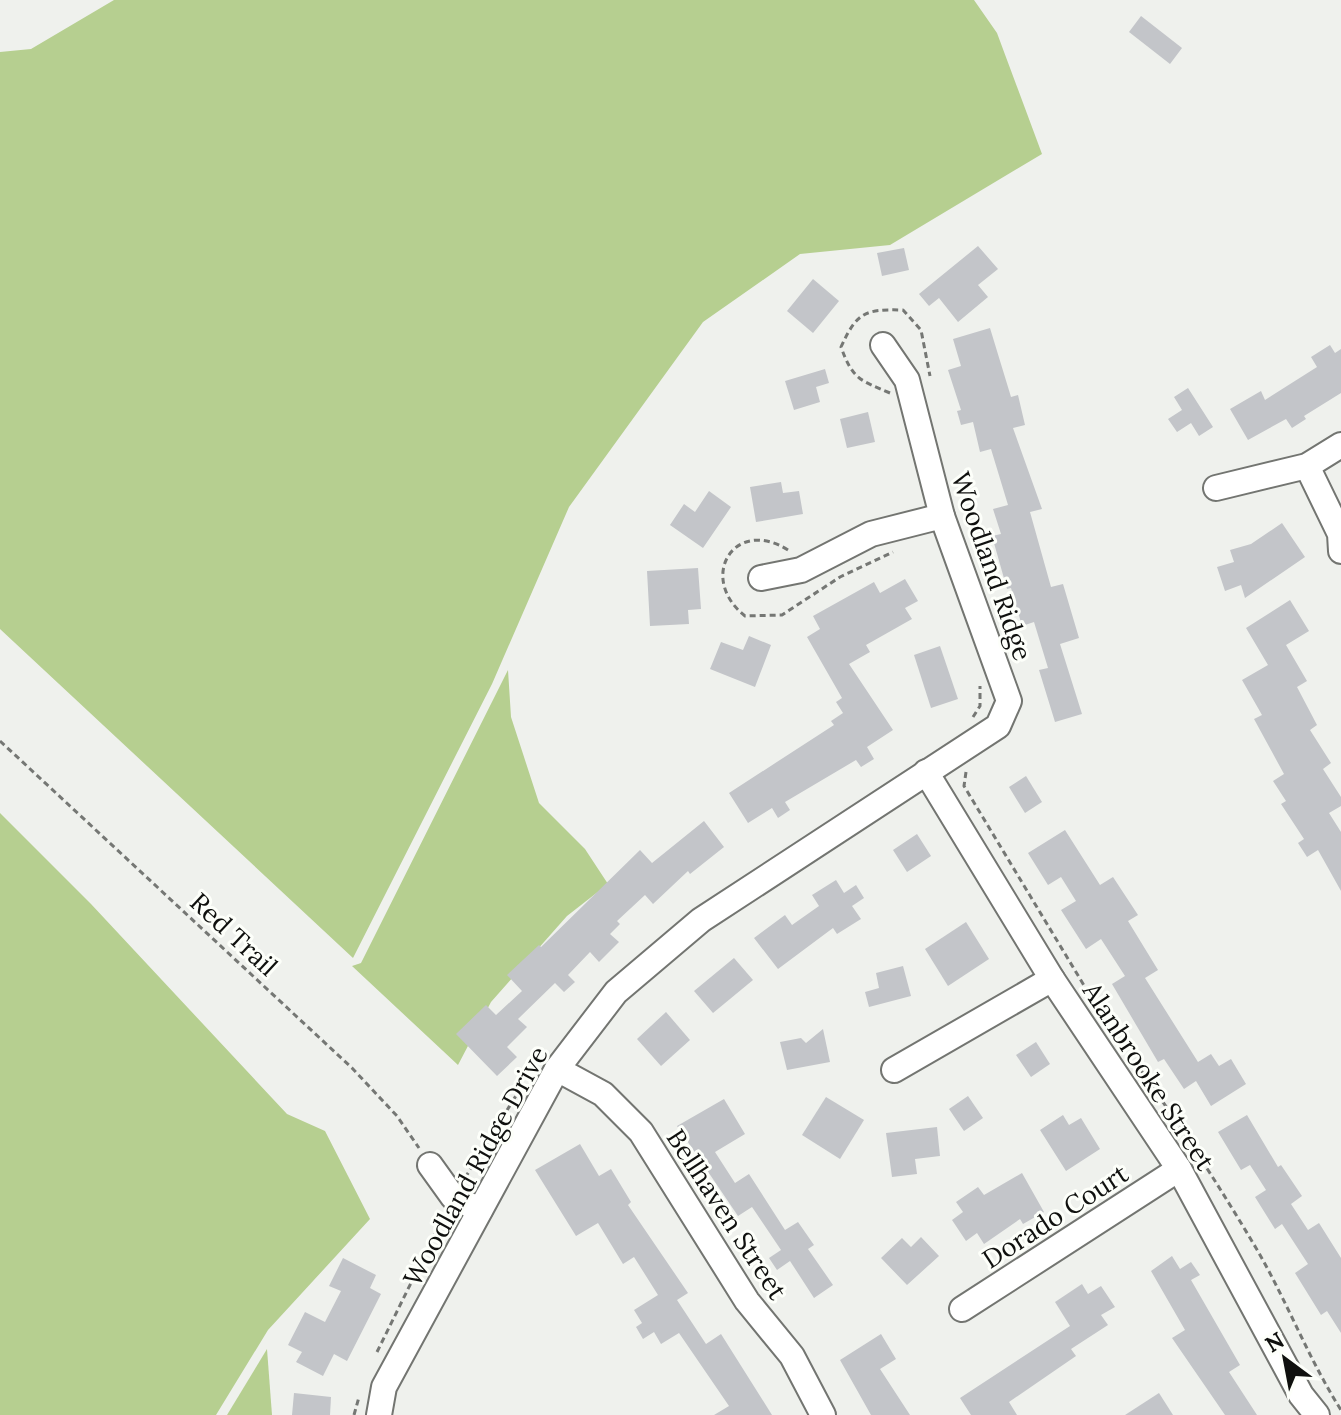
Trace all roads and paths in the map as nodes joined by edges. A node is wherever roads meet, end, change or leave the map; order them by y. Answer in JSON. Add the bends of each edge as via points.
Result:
{"nodes":[{"id":1,"x":883,"y":345,"type":"dead end"},
{"id":2,"x":1341,"y":445,"type":"edge"},
{"id":3,"x":1307,"y":466,"type":"junction"},
{"id":4,"x":1216,"y":488,"type":"dead end"},
{"id":5,"x":942,"y":516,"type":"junction"},
{"id":6,"x":1341,"y":551,"type":"edge"},
{"id":7,"x":761,"y":578,"type":"dead end"},
{"id":8,"x":0,"y":741,"type":"edge"},
{"id":9,"x":926,"y":772,"type":"junction"},
{"id":10,"x":1052,"y":979,"type":"junction"},
{"id":11,"x":557,"y":1069,"type":"junction"},
{"id":12,"x":894,"y":1070,"type":"dead end"},
{"id":13,"x":430,"y":1165,"type":"joint"},
{"id":14,"x":1179,"y":1169,"type":"junction"},
{"id":15,"x":480,"y":1210,"type":"junction"},
{"id":16,"x":962,"y":1309,"type":"dead end"},
{"id":17,"x":379,"y":1415,"type":"edge"},
{"id":18,"x":823,"y":1415,"type":"edge"},
{"id":19,"x":1317,"y":1415,"type":"edge"}],
"edges":[{"from":1,"to":5,"type":"street","name":"Woodland Ridge","via":[[907,380]]},
{"from":2,"to":3,"type":"street"},
{"from":3,"to":4,"type":"street"},
{"from":3,"to":6,"type":"street","via":[[1340,534]]},
{"from":5,"to":7,"type":"street","via":[[871,534],[801,570]]},
{"from":5,"to":9,"type":"street","name":"Woodland Ridge","via":[[1009,701],[998,726]]},
{"from":8,"to":13,"type":"path","name":"Red Trail","via":[[352,1068],[397,1116]]},
{"from":9,"to":10,"type":"street","name":"Alanbrooke Street"},
{"from":9,"to":11,"type":"street","name":"Woodland Ridge Drive","via":[[701,920],[616,992]]},
{"from":10,"to":12,"type":"street"},
{"from":10,"to":14,"type":"street","name":"Alanbrooke Street"},
{"from":11,"to":15,"type":"street","name":"Woodland Ridge Drive"},
{"from":11,"to":18,"type":"street","name":"Bellhaven Street","via":[[603,1094],[641,1132],[747,1301],[792,1356]]},
{"from":13,"to":15,"type":"street","via":[[453,1197]]},
{"from":14,"to":16,"type":"street","name":"Dorado Court"},
{"from":14,"to":19,"type":"street","name":"Alanbrooke Street","via":[[1301,1395]]},
{"from":15,"to":17,"type":"street","name":"Woodland Ridge Drive","via":[[384,1387]]}]}
